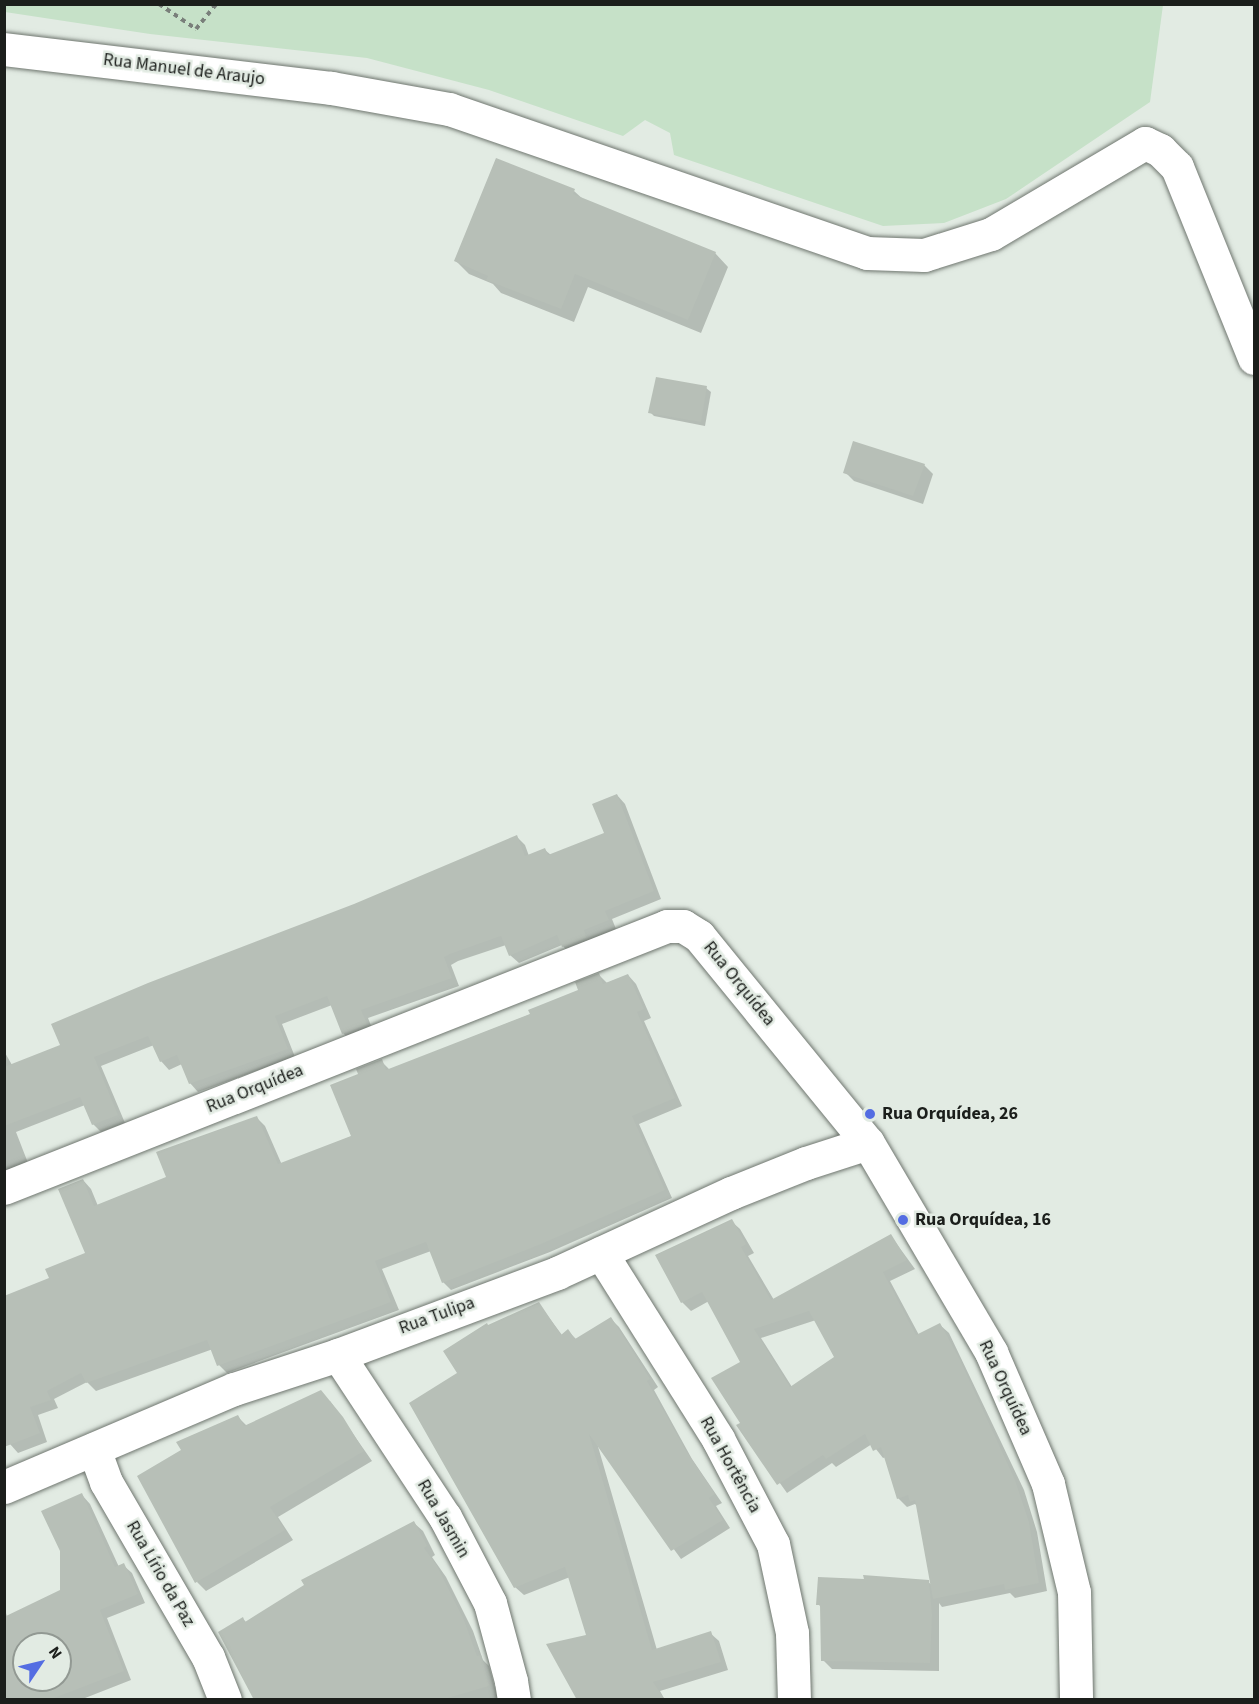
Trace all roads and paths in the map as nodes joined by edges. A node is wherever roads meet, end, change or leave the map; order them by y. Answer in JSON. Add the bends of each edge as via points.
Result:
{"nodes":[{"id":1,"x":159,"y":4,"type":"edge"},
{"id":2,"x":216,"y":4,"type":"edge"},
{"id":3,"x":4,"y":49,"type":"edge"},
{"id":4,"x":1254,"y":358,"type":"edge"},
{"id":5,"x":868,"y":1143,"type":"junction"},
{"id":6,"x":4,"y":1188,"type":"edge"},
{"id":7,"x":601,"y":1253,"type":"junction"},
{"id":8,"x":338,"y":1354,"type":"junction"},
{"id":9,"x":94,"y":1449,"type":"junction"},
{"id":10,"x":4,"y":1487,"type":"edge"},
{"id":11,"x":225,"y":1700,"type":"edge"},
{"id":12,"x":514,"y":1700,"type":"edge"},
{"id":13,"x":794,"y":1700,"type":"edge"},
{"id":14,"x":1076,"y":1700,"type":"edge"}],
"edges":[{"from":1,"to":2,"type":"path","via":[[196,29]]},
{"from":3,"to":4,"type":"street","name":"Rua Manuel de Araujo","via":[[363,94],[449,109],[867,253],[924,255],[991,234],[1144,143],[1160,150],[1177,167]]},
{"from":5,"to":6,"type":"street","name":"Rua Orquídea","via":[[699,936],[683,926],[667,926]]},
{"from":5,"to":7,"type":"street","name":"Rua Tulipa","via":[[731,1193]]},
{"from":5,"to":14,"type":"street","name":"Rua Orquídea","via":[[991,1352],[1048,1484],[1074,1592]]},
{"from":7,"to":8,"type":"street","name":"Rua Tulipa"},
{"from":7,"to":13,"type":"street","name":"Rua Hortência","via":[[718,1438],[773,1544],[792,1633]]},
{"from":8,"to":9,"type":"street","name":"Rua Tulipa","via":[[234,1389]]},
{"from":8,"to":12,"type":"street","name":"Rua Jasmin","via":[[445,1517],[490,1604]]},
{"from":9,"to":10,"type":"street","name":"Rua Tulipa"},
{"from":9,"to":11,"type":"street","name":"Rua Lírio da Paz","via":[[106,1482],[207,1657]]}]}
